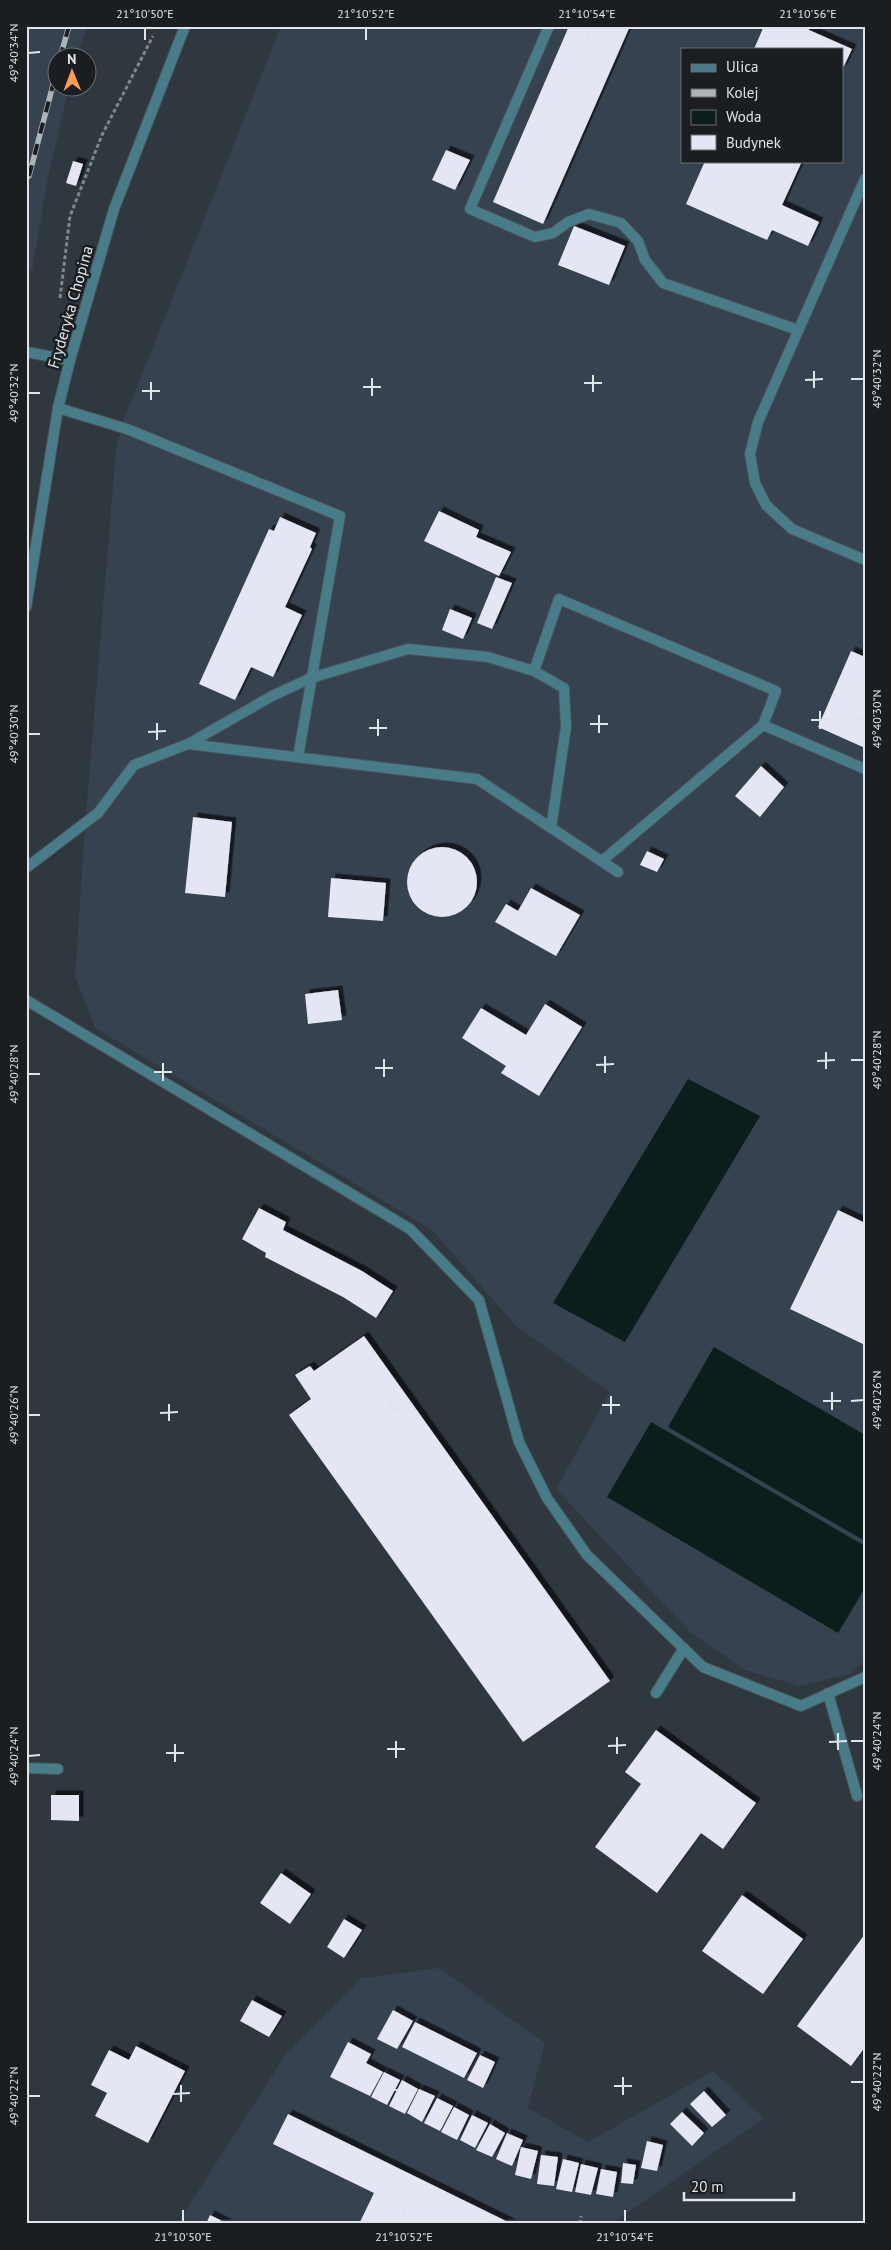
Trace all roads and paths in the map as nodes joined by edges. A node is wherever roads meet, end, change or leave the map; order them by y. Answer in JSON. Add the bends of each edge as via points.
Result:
{"nodes":[{"id":1,"x":185,"y":26,"type":"edge"},
{"id":2,"x":549,"y":26,"type":"edge"},
{"id":3,"x":153,"y":35,"type":"dead end"},
{"id":4,"x":865,"y":179,"type":"edge"},
{"id":5,"x":60,"y":300,"type":"dead end"},
{"id":6,"x":798,"y":330,"type":"junction"},
{"id":7,"x":26,"y":352,"type":"edge"},
{"id":8,"x":70,"y":360,"type":"junction"},
{"id":9,"x":58,"y":408,"type":"junction"},
{"id":10,"x":865,"y":560,"type":"edge"},
{"id":11,"x":26,"y":607,"type":"edge"},
{"id":12,"x":534,"y":671,"type":"junction"},
{"id":13,"x":312,"y":678,"type":"junction"},
{"id":14,"x":763,"y":725,"type":"junction"},
{"id":15,"x":188,"y":744,"type":"junction"},
{"id":16,"x":298,"y":757,"type":"junction"},
{"id":17,"x":865,"y":769,"type":"edge"},
{"id":18,"x":551,"y":828,"type":"junction"},
{"id":19,"x":602,"y":861,"type":"junction"},
{"id":20,"x":26,"y":868,"type":"edge"},
{"id":21,"x":618,"y":872,"type":"dead end"},
{"id":22,"x":26,"y":1000,"type":"edge"},
{"id":23,"x":684,"y":1648,"type":"junction"},
{"id":24,"x":865,"y":1677,"type":"edge"},
{"id":25,"x":656,"y":1693,"type":"dead end"},
{"id":26,"x":828,"y":1694,"type":"junction"},
{"id":27,"x":26,"y":1768,"type":"edge"},
{"id":28,"x":58,"y":1769,"type":"dead end"},
{"id":29,"x":857,"y":1796,"type":"dead end"},
{"id":30,"x":582,"y":2216,"type":"dead end"},
{"id":31,"x":580,"y":2224,"type":"edge"}],
"edges":[{"from":1,"to":8,"type":"street","name":"Fryderyka Chopina","via":[[114,209]]},
{"from":2,"to":6,"type":"street","via":[[470,209],[535,237],[553,233],[568,222],[589,214],[621,223],[638,241],[645,260],[663,282]]},
{"from":3,"to":5,"type":"path","via":[[102,135],[70,216]]},
{"from":4,"to":6,"type":"street"},
{"from":6,"to":10,"type":"street","via":[[758,422],[750,454],[755,483],[766,504],[792,529]]},
{"from":7,"to":8,"type":"street"},
{"from":8,"to":9,"type":"street","name":"Fryderyka Chopina"},
{"from":9,"to":11,"type":"street","name":"Fryderyka Chopina"},
{"from":9,"to":13,"type":"street","via":[[127,429],[340,516]]},
{"from":12,"to":13,"type":"street","via":[[488,656],[408,649]]},
{"from":12,"to":14,"type":"street","via":[[559,600],[776,691]]},
{"from":12,"to":18,"type":"street","via":[[564,688],[566,727]]},
{"from":13,"to":15,"type":"street","via":[[272,696]]},
{"from":13,"to":16,"type":"street"},
{"from":14,"to":17,"type":"street"},
{"from":14,"to":19,"type":"street"},
{"from":15,"to":16,"type":"street"},
{"from":15,"to":20,"type":"street","via":[[134,765],[98,813]]},
{"from":16,"to":18,"type":"street","via":[[477,779]]},
{"from":18,"to":19,"type":"street"},
{"from":19,"to":21,"type":"street"},
{"from":22,"to":23,"type":"street","via":[[410,1229],[479,1300],[519,1442],[547,1498],[587,1555]]},
{"from":23,"to":25,"type":"street"},
{"from":23,"to":26,"type":"street","via":[[703,1667],[801,1706]]},
{"from":24,"to":26,"type":"street"},
{"from":26,"to":29,"type":"street"},
{"from":27,"to":28,"type":"street"},
{"from":30,"to":31,"type":"path"}]}
